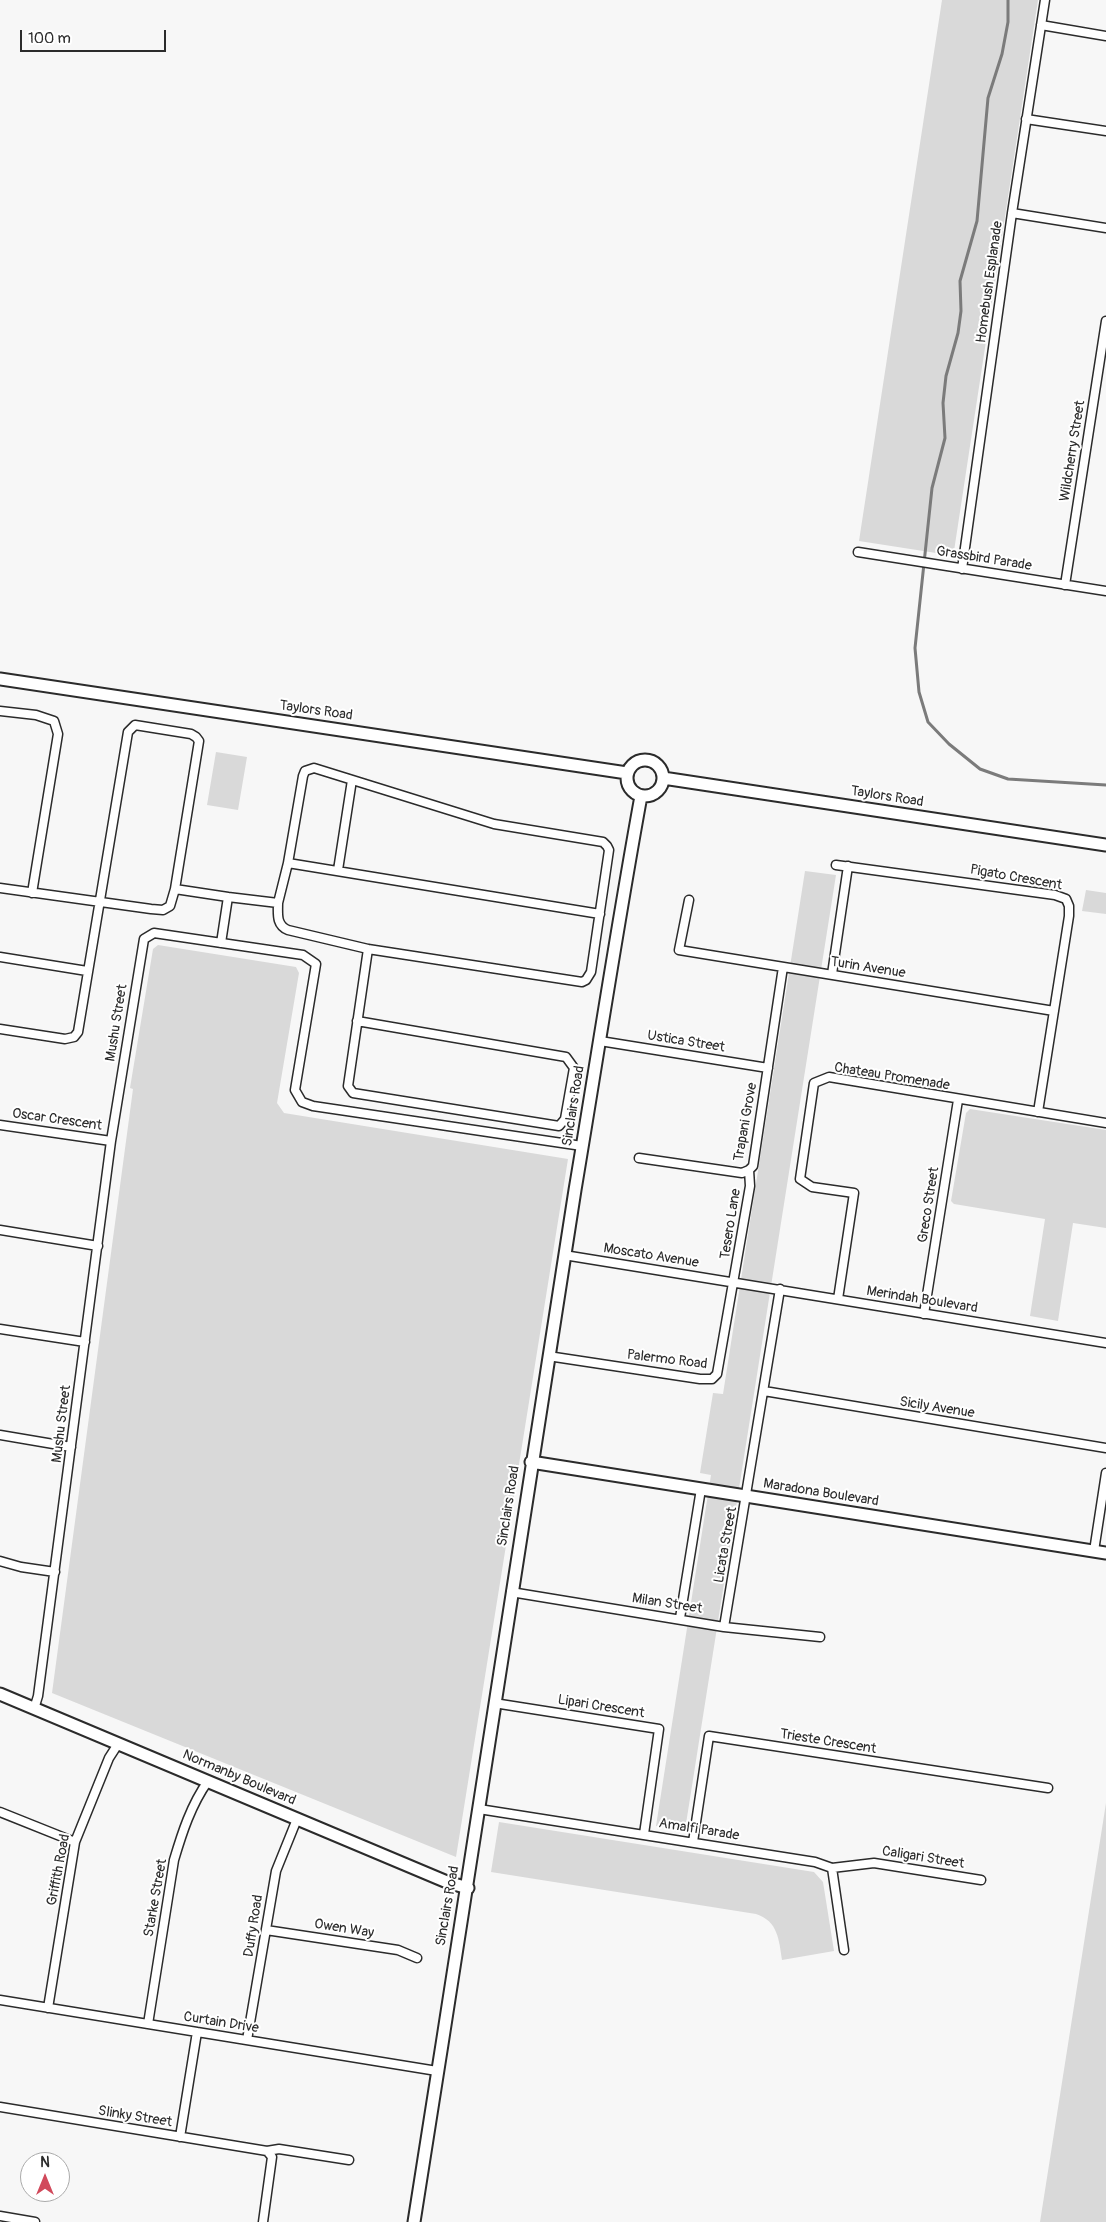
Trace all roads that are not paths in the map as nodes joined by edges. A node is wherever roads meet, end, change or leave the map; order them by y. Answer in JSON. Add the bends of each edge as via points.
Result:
{"nodes":[{"id":1,"x":1045,"y":0,"type":"edge"},
{"id":2,"x":1040,"y":25,"type":"junction"},
{"id":3,"x":1106,"y":36,"type":"edge"},
{"id":4,"x":1026,"y":119,"type":"junction"},
{"id":5,"x":1106,"y":131,"type":"edge"},
{"id":6,"x":1012,"y":213,"type":"junction"},
{"id":7,"x":1106,"y":228,"type":"edge"},
{"id":8,"x":1106,"y":321,"type":"edge"},
{"id":9,"x":858,"y":552,"type":"dead end"},
{"id":10,"x":962,"y":569,"type":"junction"},
{"id":11,"x":1065,"y":585,"type":"junction"},
{"id":12,"x":1106,"y":591,"type":"edge"},
{"id":13,"x":0,"y":680,"type":"edge"},
{"id":14,"x":0,"y":711,"type":"edge"},
{"id":15,"x":627,"y":773,"type":"junction"},
{"id":16,"x":663,"y":778,"type":"junction"},
{"id":17,"x":352,"y":780,"type":"junction"},
{"id":18,"x":641,"y":796,"type":"junction"},
{"id":19,"x":1106,"y":845,"type":"edge"},
{"id":20,"x":288,"y":863,"type":"junction"},
{"id":21,"x":836,"y":865,"type":"dead end"},
{"id":22,"x":848,"y":866,"type":"junction"},
{"id":23,"x":338,"y":870,"type":"junction"},
{"id":24,"x":0,"y":888,"type":"edge"},
{"id":25,"x":175,"y":889,"type":"junction"},
{"id":26,"x":32,"y":893,"type":"junction"},
{"id":27,"x":228,"y":897,"type":"junction"},
{"id":28,"x":689,"y":900,"type":"dead end"},
{"id":29,"x":100,"y":902,"type":"junction"},
{"id":30,"x":278,"y":903,"type":"junction"},
{"id":31,"x":600,"y":914,"type":"junction"},
{"id":32,"x":221,"y":943,"type":"junction"},
{"id":33,"x":368,"y":949,"type":"junction"},
{"id":34,"x":0,"y":957,"type":"edge"},
{"id":35,"x":783,"y":967,"type":"junction"},
{"id":36,"x":87,"y":971,"type":"junction"},
{"id":37,"x":832,"y":974,"type":"junction"},
{"id":38,"x":1054,"y":1011,"type":"junction"},
{"id":39,"x":357,"y":1021,"type":"junction"},
{"id":40,"x":0,"y":1029,"type":"edge"},
{"id":41,"x":600,"y":1041,"type":"junction"},
{"id":42,"x":768,"y":1068,"type":"junction"},
{"id":43,"x":958,"y":1100,"type":"junction"},
{"id":44,"x":1038,"y":1112,"type":"junction"},
{"id":45,"x":1106,"y":1123,"type":"edge"},
{"id":46,"x":0,"y":1124,"type":"edge"},
{"id":47,"x":111,"y":1141,"type":"junction"},
{"id":48,"x":582,"y":1146,"type":"junction"},
{"id":49,"x":639,"y":1158,"type":"dead end"},
{"id":50,"x":749,"y":1170,"type":"junction"},
{"id":51,"x":0,"y":1230,"type":"edge"},
{"id":52,"x":98,"y":1246,"type":"junction"},
{"id":53,"x":564,"y":1255,"type":"junction"},
{"id":54,"x":734,"y":1282,"type":"junction"},
{"id":55,"x":780,"y":1290,"type":"junction"},
{"id":56,"x":838,"y":1299,"type":"junction"},
{"id":57,"x":924,"y":1314,"type":"junction"},
{"id":58,"x":0,"y":1329,"type":"edge"},
{"id":59,"x":85,"y":1342,"type":"junction"},
{"id":60,"x":1106,"y":1342,"type":"edge"},
{"id":61,"x":548,"y":1356,"type":"junction"},
{"id":62,"x":764,"y":1391,"type":"junction"},
{"id":63,"x":0,"y":1435,"type":"edge"},
{"id":64,"x":71,"y":1446,"type":"junction"},
{"id":65,"x":1106,"y":1448,"type":"edge"},
{"id":66,"x":531,"y":1462,"type":"junction"},
{"id":67,"x":1106,"y":1473,"type":"edge"},
{"id":68,"x":701,"y":1489,"type":"junction"},
{"id":69,"x":746,"y":1497,"type":"junction"},
{"id":70,"x":1100,"y":1552,"type":"edge"},
{"id":71,"x":0,"y":1561,"type":"edge"},
{"id":72,"x":55,"y":1572,"type":"junction"},
{"id":73,"x":511,"y":1592,"type":"junction"},
{"id":74,"x":680,"y":1618,"type":"junction"},
{"id":75,"x":724,"y":1626,"type":"junction"},
{"id":76,"x":820,"y":1637,"type":"dead end"},
{"id":77,"x":0,"y":1694,"type":"edge"},
{"id":78,"x":494,"y":1703,"type":"junction"},
{"id":79,"x":34,"y":1709,"type":"junction"},
{"id":80,"x":118,"y":1744,"type":"junction"},
{"id":81,"x":208,"y":1781,"type":"junction"},
{"id":82,"x":1048,"y":1788,"type":"dead end"},
{"id":83,"x":479,"y":1808,"type":"junction"},
{"id":84,"x":0,"y":1812,"type":"edge"},
{"id":85,"x":297,"y":1819,"type":"junction"},
{"id":86,"x":644,"y":1834,"type":"junction"},
{"id":87,"x":75,"y":1842,"type":"junction"},
{"id":88,"x":693,"y":1842,"type":"junction"},
{"id":89,"x":832,"y":1868,"type":"junction"},
{"id":90,"x":981,"y":1880,"type":"dead end"},
{"id":91,"x":468,"y":1888,"type":"junction"},
{"id":92,"x":266,"y":1930,"type":"junction"},
{"id":93,"x":844,"y":1950,"type":"dead end"},
{"id":94,"x":417,"y":1958,"type":"dead end"},
{"id":95,"x":0,"y":2000,"type":"edge"},
{"id":96,"x":48,"y":2008,"type":"junction"},
{"id":97,"x":148,"y":2024,"type":"junction"},
{"id":98,"x":197,"y":2032,"type":"junction"},
{"id":99,"x":247,"y":2040,"type":"junction"},
{"id":100,"x":437,"y":2071,"type":"junction"},
{"id":101,"x":0,"y":2107,"type":"edge"},
{"id":102,"x":180,"y":2137,"type":"junction"},
{"id":103,"x":267,"y":2151,"type":"junction"},
{"id":104,"x":349,"y":2160,"type":"dead end"},
{"id":105,"x":0,"y":2216,"type":"edge"},
{"id":106,"x":35,"y":2222,"type":"edge"},
{"id":107,"x":263,"y":2222,"type":"edge"},
{"id":108,"x":414,"y":2222,"type":"edge"}],
"edges":[{"from":1,"to":2,"type":"street","name":"Homebush Esplanade"},
{"from":2,"to":3,"type":"street"},
{"from":2,"to":4,"type":"street","name":"Homebush Esplanade"},
{"from":4,"to":5,"type":"street"},
{"from":4,"to":6,"type":"street","name":"Homebush Esplanade"},
{"from":6,"to":7,"type":"street"},
{"from":6,"to":10,"type":"street","name":"Homebush Esplanade"},
{"from":8,"to":11,"type":"street","name":"Wildcherry Street"},
{"from":9,"to":10,"type":"street","name":"Grassbird Parade"},
{"from":10,"to":11,"type":"street","name":"Grassbird Parade"},
{"from":11,"to":12,"type":"street","name":"Grassbird Parade"},
{"from":13,"to":15,"type":"street","name":"Taylors Road"},
{"from":14,"to":26,"type":"street","via":[[36,715],[54,721],[58,734]]},
{"from":15,"to":16,"type":"street","via":[[633,764],[648,761],[659,767]]},
{"from":15,"to":18,"type":"street","via":[[631,790]]},
{"from":16,"to":18,"type":"street","via":[[658,791]]},
{"from":16,"to":19,"type":"street","name":"Taylors Road"},
{"from":17,"to":20,"type":"street","via":[[320,768],[305,771]]},
{"from":17,"to":23,"type":"street"},
{"from":17,"to":31,"type":"street","via":[[509,828],[603,842],[608,846],[609,855]]},
{"from":18,"to":41,"type":"street","name":"Sinclairs Road"},
{"from":20,"to":23,"type":"street"},
{"from":20,"to":30,"type":"street"},
{"from":21,"to":22,"type":"street","name":"Pigato Crescent"},
{"from":22,"to":37,"type":"street"},
{"from":22,"to":38,"type":"street","name":"Pigato Crescent","via":[[1066,899],[1069,916]]},
{"from":23,"to":31,"type":"street"},
{"from":24,"to":26,"type":"street"},
{"from":25,"to":27,"type":"street"},
{"from":25,"to":29,"type":"street","via":[[170,906],[163,910]]},
{"from":25,"to":29,"type":"street","via":[[199,741],[191,734],[136,726],[128,732]]},
{"from":26,"to":29,"type":"street"},
{"from":27,"to":30,"type":"street"},
{"from":27,"to":32,"type":"street"},
{"from":28,"to":35,"type":"street","name":"Turin Avenue","via":[[679,950]]},
{"from":29,"to":36,"type":"street"},
{"from":30,"to":33,"type":"street","via":[[277,917],[283,928]]},
{"from":31,"to":33,"type":"street","via":[[591,972],[582,982]]},
{"from":32,"to":47,"type":"street","name":"Mushu Street","via":[[154,933],[144,939]]},
{"from":32,"to":48,"type":"street","name":"Mushu Street","via":[[303,955],[316,964],[295,1090],[302,1102]]},
{"from":33,"to":39,"type":"street"},
{"from":34,"to":36,"type":"street"},
{"from":35,"to":37,"type":"street","name":"Turin Avenue"},
{"from":35,"to":42,"type":"street","name":"Trapani Grove"},
{"from":36,"to":40,"type":"street","via":[[78,1032],[74,1037],[65,1039]]},
{"from":37,"to":38,"type":"street","name":"Turin Avenue"},
{"from":38,"to":44,"type":"street","name":"Pigato Crescent"},
{"from":39,"to":39,"type":"street","via":[[348,1086],[354,1093],[559,1126],[565,1119],[574,1068],[566,1057]]},
{"from":41,"to":42,"type":"street","name":"Ustica Street"},
{"from":41,"to":48,"type":"street","name":"Sinclairs Road"},
{"from":42,"to":50,"type":"street","name":"Trapani Grove","via":[[753,1166]]},
{"from":43,"to":44,"type":"street","name":"Chateau Promenade"},
{"from":43,"to":56,"type":"street","name":"Chateau Promenade","via":[[829,1077],[814,1083],[800,1179],[812,1187],[854,1193]]},
{"from":43,"to":57,"type":"street","name":"Greco Street"},
{"from":44,"to":45,"type":"street","name":"Chateau Promenade"},
{"from":46,"to":47,"type":"street","name":"Oscar Crescent"},
{"from":47,"to":52,"type":"street","name":"Mushu Street"},
{"from":48,"to":53,"type":"street","name":"Sinclairs Road"},
{"from":49,"to":50,"type":"street","name":"Trapani Grove","via":[[742,1173]]},
{"from":50,"to":54,"type":"street","name":"Tesero Lane","via":[[750,1186]]},
{"from":51,"to":52,"type":"street"},
{"from":52,"to":59,"type":"street","name":"Mushu Street"},
{"from":53,"to":54,"type":"street","name":"Moscato Avenue"},
{"from":53,"to":61,"type":"street","name":"Sinclairs Road"},
{"from":54,"to":55,"type":"street","name":"Merindah Boulevard"},
{"from":54,"to":61,"type":"street","name":"Palermo Road","via":[[718,1374],[712,1379]]},
{"from":55,"to":56,"type":"street","name":"Merindah Boulevard"},
{"from":55,"to":62,"type":"street","name":"Licata Street"},
{"from":56,"to":57,"type":"street","name":"Merindah Boulevard"},
{"from":57,"to":60,"type":"street","name":"Merindah Boulevard"},
{"from":58,"to":59,"type":"street"},
{"from":59,"to":64,"type":"street","name":"Mushu Street"},
{"from":61,"to":66,"type":"street","name":"Sinclairs Road"},
{"from":62,"to":65,"type":"street","name":"Sicily Avenue"},
{"from":62,"to":69,"type":"street","name":"Licata Street"},
{"from":63,"to":64,"type":"street"},
{"from":64,"to":72,"type":"street","name":"Mushu Street"},
{"from":66,"to":68,"type":"street","name":"Maradona Boulevard"},
{"from":66,"to":73,"type":"street","name":"Sinclairs Road"},
{"from":67,"to":70,"type":"street"},
{"from":68,"to":69,"type":"street","name":"Maradona Boulevard"},
{"from":68,"to":74,"type":"street"},
{"from":69,"to":70,"type":"street","name":"Maradona Boulevard"},
{"from":69,"to":75,"type":"street","name":"Licata Street"},
{"from":71,"to":72,"type":"street"},
{"from":72,"to":79,"type":"street","name":"Mushu Street"},
{"from":73,"to":74,"type":"street","name":"Milan Street"},
{"from":73,"to":78,"type":"street","name":"Sinclairs Road"},
{"from":74,"to":75,"type":"street","name":"Milan Street"},
{"from":75,"to":76,"type":"street","name":"Milan Street"},
{"from":77,"to":79,"type":"street","name":"Normanby Boulevard"},
{"from":78,"to":83,"type":"street","name":"Sinclairs Road"},
{"from":78,"to":86,"type":"street","name":"Lipari Crescent","via":[[659,1729]]},
{"from":79,"to":80,"type":"street","name":"Normanby Boulevard"},
{"from":80,"to":81,"type":"street","name":"Normanby Boulevard"},
{"from":80,"to":87,"type":"street","name":"Griffith Road","via":[[109,1758]]},
{"from":81,"to":85,"type":"street","name":"Normanby Boulevard"},
{"from":81,"to":97,"type":"street","name":"Starke Street","via":[[200,1792],[174,1860]]},
{"from":82,"to":88,"type":"street","name":"Trieste Crescent","via":[[709,1736]]},
{"from":83,"to":86,"type":"street","name":"Amalfi Parade"},
{"from":83,"to":91,"type":"street","name":"Sinclairs Road"},
{"from":84,"to":87,"type":"street"},
{"from":85,"to":91,"type":"street","name":"Normanby Boulevard"},
{"from":85,"to":92,"type":"street","name":"Duffy Road","via":[[276,1871]]},
{"from":86,"to":88,"type":"street","name":"Amalfi Parade"},
{"from":87,"to":96,"type":"street","name":"Griffith Road"},
{"from":88,"to":89,"type":"street","name":"Amalfi Parade","via":[[815,1862]]},
{"from":89,"to":90,"type":"street","name":"Caligari Street","via":[[874,1863]]},
{"from":89,"to":93,"type":"street"},
{"from":91,"to":100,"type":"street","name":"Sinclairs Road"},
{"from":92,"to":94,"type":"street","name":"Owen Way","via":[[398,1950]]},
{"from":92,"to":99,"type":"street","name":"Duffy Road"},
{"from":95,"to":96,"type":"street","name":"Curtain Drive"},
{"from":96,"to":97,"type":"street","name":"Curtain Drive"},
{"from":97,"to":98,"type":"street","name":"Curtain Drive"},
{"from":98,"to":99,"type":"street","name":"Curtain Drive"},
{"from":98,"to":102,"type":"street"},
{"from":99,"to":100,"type":"street","name":"Curtain Drive"},
{"from":100,"to":108,"type":"street","name":"Sinclairs Road"},
{"from":101,"to":102,"type":"street","name":"Slinky Street"},
{"from":102,"to":103,"type":"street","name":"Slinky Street"},
{"from":103,"to":104,"type":"street","name":"Slinky Street","via":[[279,2149]]},
{"from":103,"to":107,"type":"street","via":[[272,2158]]},
{"from":105,"to":106,"type":"street"}]}
